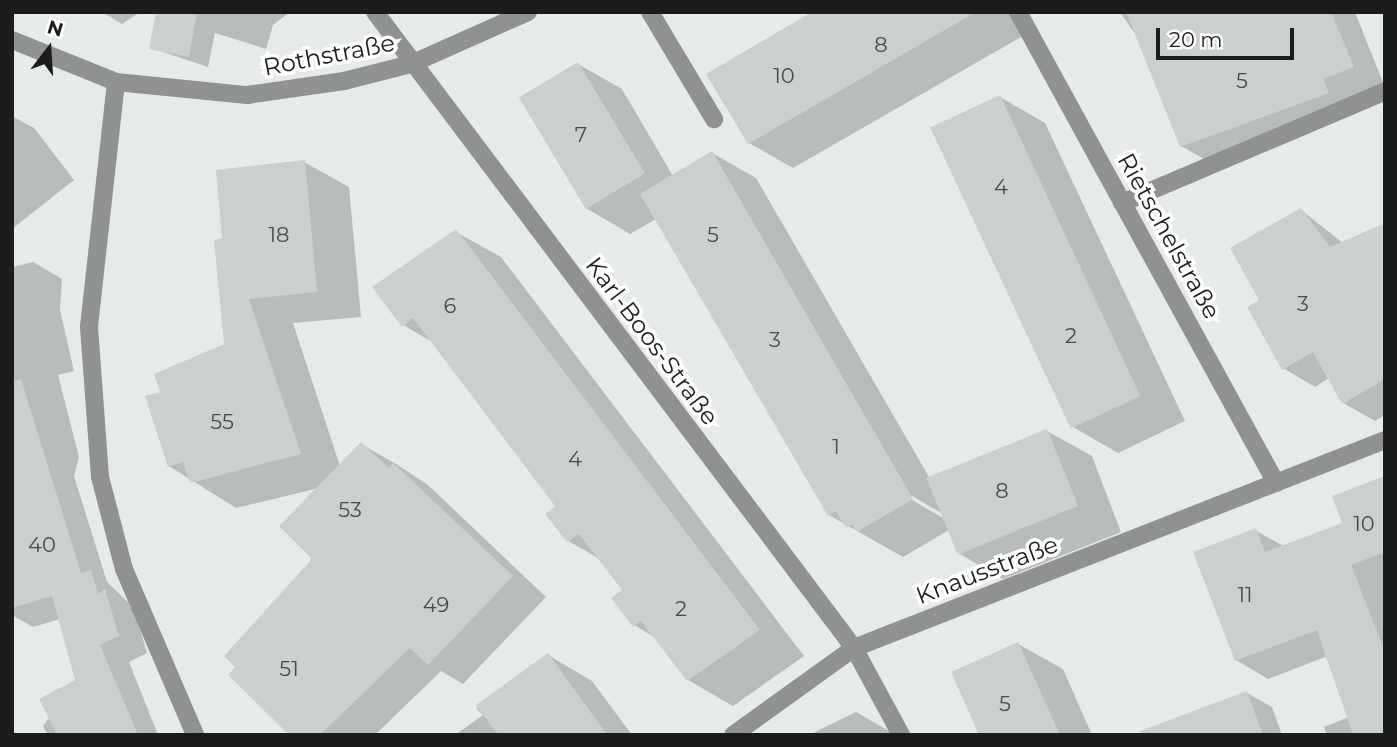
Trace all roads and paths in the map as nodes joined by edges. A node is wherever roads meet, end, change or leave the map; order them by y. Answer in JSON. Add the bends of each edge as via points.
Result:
{"nodes":[{"id":1,"x":375,"y":12,"type":"edge"},
{"id":2,"x":528,"y":12,"type":"edge"},
{"id":3,"x":650,"y":12,"type":"edge"},
{"id":4,"x":1018,"y":12,"type":"edge"},
{"id":5,"x":12,"y":40,"type":"edge"},
{"id":6,"x":411,"y":64,"type":"junction"},
{"id":7,"x":116,"y":82,"type":"junction"},
{"id":8,"x":1384,"y":92,"type":"edge"},
{"id":9,"x":714,"y":119,"type":"dead end"},
{"id":10,"x":1122,"y":202,"type":"junction"},
{"id":11,"x":1385,"y":440,"type":"edge"},
{"id":12,"x":1276,"y":483,"type":"junction"},
{"id":13,"x":854,"y":648,"type":"junction"},
{"id":14,"x":195,"y":735,"type":"edge"},
{"id":15,"x":733,"y":735,"type":"edge"},
{"id":16,"x":901,"y":735,"type":"edge"}],
"edges":[{"from":1,"to":6,"type":"street","name":"Karl-Boos-Straße"},
{"from":2,"to":6,"type":"street","name":"Rothstraße"},
{"from":3,"to":9,"type":"street"},
{"from":4,"to":10,"type":"street","name":"Rietschelstraße"},
{"from":5,"to":7,"type":"street","name":"Rothstraße"},
{"from":6,"to":7,"type":"street","name":"Rothstraße","via":[[344,82],[247,95]]},
{"from":6,"to":13,"type":"street","name":"Karl-Boos-Straße"},
{"from":7,"to":14,"type":"street","via":[[89,327],[100,477],[124,569]]},
{"from":8,"to":10,"type":"street"},
{"from":10,"to":12,"type":"street","name":"Rietschelstraße"},
{"from":11,"to":12,"type":"street","name":"Knausstraße"},
{"from":12,"to":13,"type":"street","name":"Knausstraße"},
{"from":13,"to":15,"type":"street","name":"Knausstraße"},
{"from":13,"to":16,"type":"street","name":"Karl-Boos-Straße"}]}
